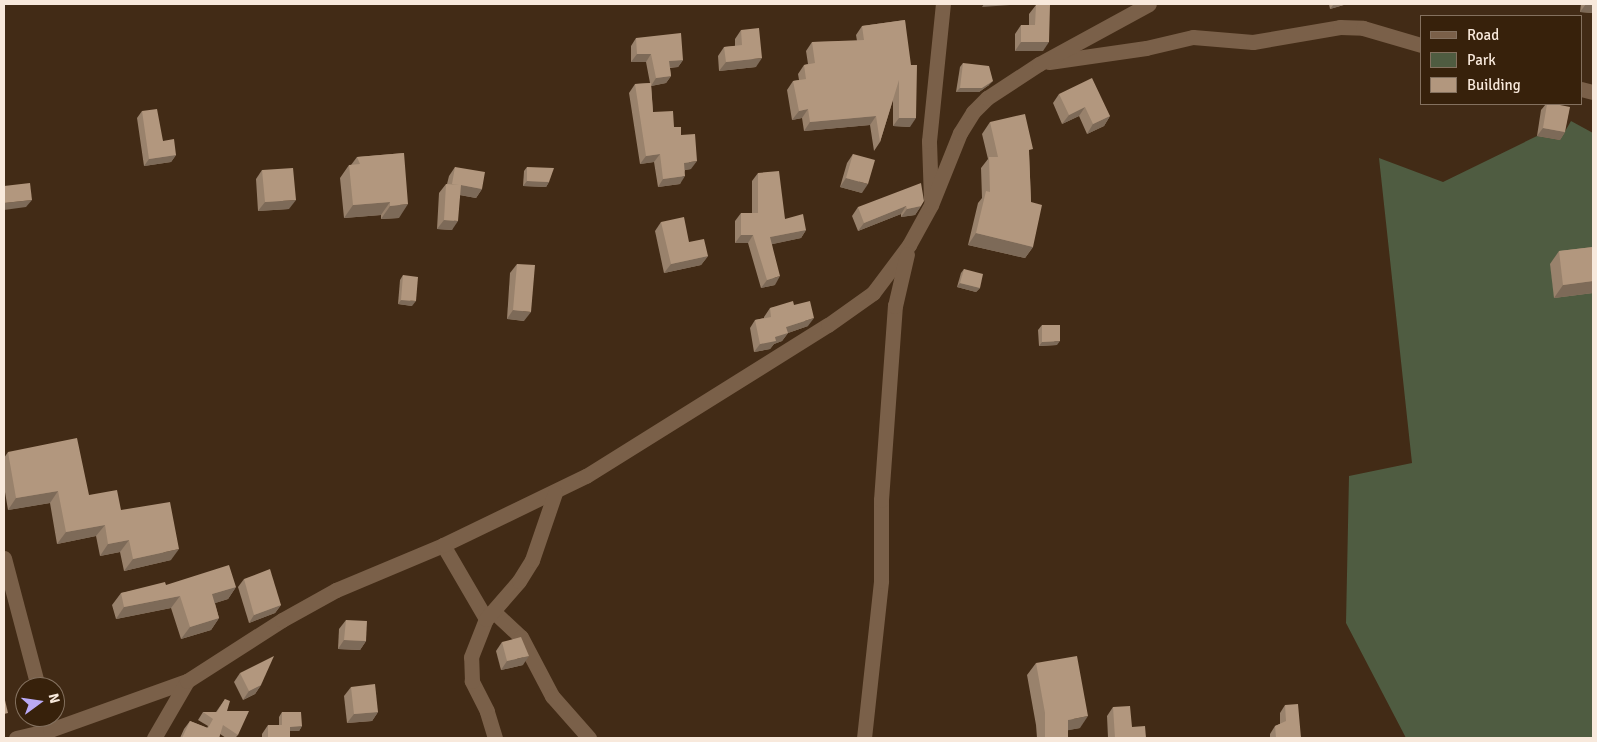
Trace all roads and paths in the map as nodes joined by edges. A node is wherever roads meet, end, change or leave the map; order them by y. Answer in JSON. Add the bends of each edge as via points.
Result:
{"nodes":[{"id":1,"x":943,"y":4,"type":"edge"},
{"id":2,"x":1149,"y":4,"type":"edge"},
{"id":3,"x":1420,"y":45,"type":"edge"},
{"id":4,"x":1040,"y":64,"type":"junction"},
{"id":5,"x":932,"y":205,"type":"junction"},
{"id":6,"x":909,"y":245,"type":"junction"},
{"id":7,"x":556,"y":493,"type":"junction"},
{"id":8,"x":443,"y":545,"type":"junction"},
{"id":9,"x":4,"y":558,"type":"edge"},
{"id":10,"x":490,"y":615,"type":"junction"},
{"id":11,"x":35,"y":677,"type":"edge"},
{"id":12,"x":187,"y":681,"type":"junction"},
{"id":13,"x":52,"y":729,"type":"edge"},
{"id":14,"x":16,"y":738,"type":"edge"},
{"id":15,"x":154,"y":738,"type":"edge"},
{"id":16,"x":495,"y":738,"type":"edge"},
{"id":17,"x":588,"y":738,"type":"edge"},
{"id":18,"x":864,"y":738,"type":"edge"}],
"edges":[{"from":1,"to":5,"type":"street","via":[[929,140]]},
{"from":2,"to":4,"type":"street"},
{"from":3,"to":4,"type":"street","via":[[1363,28],[1340,27],[1253,42],[1193,37],[1146,48]]},
{"from":4,"to":5,"type":"street","via":[[987,98],[973,112],[960,133]]},
{"from":5,"to":6,"type":"street"},
{"from":6,"to":7,"type":"street","via":[[884,281],[850,309]]},
{"from":6,"to":18,"type":"street","via":[[895,306],[881,500],[881,581]]},
{"from":7,"to":8,"type":"street"},
{"from":7,"to":10,"type":"street","via":[[532,560]]},
{"from":8,"to":10,"type":"street"},
{"from":8,"to":12,"type":"street","via":[[336,590],[282,620]]},
{"from":9,"to":11,"type":"street"},
{"from":10,"to":16,"type":"street","via":[[469,666]]},
{"from":10,"to":17,"type":"street","via":[[521,637],[552,696]]},
{"from":12,"to":13,"type":"street"},
{"from":12,"to":15,"type":"street"},
{"from":13,"to":14,"type":"street"}]}
